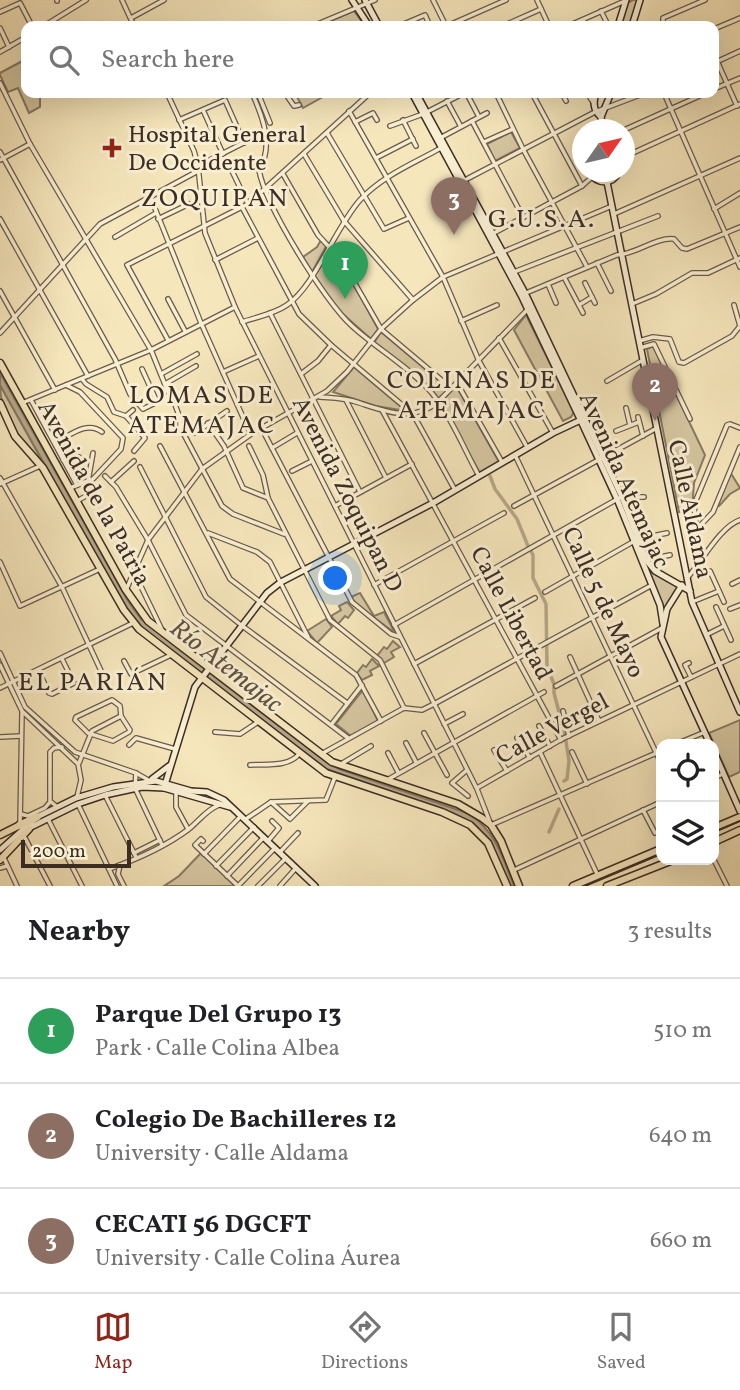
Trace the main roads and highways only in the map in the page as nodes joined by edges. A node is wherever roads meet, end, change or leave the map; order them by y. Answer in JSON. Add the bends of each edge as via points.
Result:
{"nodes":[{"id":1,"x":352,"y":0,"type":"edge"},
{"id":2,"x":626,"y":0,"type":"edge"},
{"id":3,"x":640,"y":0,"type":"edge"},
{"id":4,"x":366,"y":2,"type":"edge"},
{"id":5,"x":365,"y":21,"type":"edge"},
{"id":6,"x":376,"y":21,"type":"edge"},
{"id":7,"x":620,"y":21,"type":"edge"},
{"id":8,"x":634,"y":21,"type":"edge"},
{"id":9,"x":418,"y":98,"type":"edge"},
{"id":10,"x":594,"y":98,"type":"edge"},
{"id":11,"x":610,"y":98,"type":"edge"},
{"id":12,"x":424,"y":112,"type":"junction"},
{"id":13,"x":601,"y":117,"type":"joint"},
{"id":14,"x":444,"y":146,"type":"junction"},
{"id":15,"x":607,"y":182,"type":"edge"},
{"id":16,"x":501,"y":252,"type":"junction"},
{"id":17,"x":523,"y":294,"type":"junction"},
{"id":18,"x":0,"y":363,"type":"edge"},
{"id":19,"x":0,"y":403,"type":"edge"},
{"id":20,"x":583,"y":419,"type":"junction"},
{"id":21,"x":636,"y":541,"type":"junction"},
{"id":22,"x":688,"y":577,"type":"junction"},
{"id":23,"x":682,"y":585,"type":"junction"},
{"id":24,"x":690,"y":591,"type":"junction"},
{"id":25,"x":663,"y":626,"type":"junction"},
{"id":26,"x":207,"y":669,"type":"junction"},
{"id":27,"x":201,"y":677,"type":"junction"},
{"id":28,"x":740,"y":712,"type":"edge"},
{"id":29,"x":708,"y":739,"type":"edge"},
{"id":30,"x":719,"y":764,"type":"edge"},
{"id":31,"x":170,"y":765,"type":"junction"},
{"id":32,"x":149,"y":783,"type":"junction"},
{"id":33,"x":134,"y":785,"type":"junction"},
{"id":34,"x":165,"y":785,"type":"junction"},
{"id":35,"x":176,"y":789,"type":"junction"},
{"id":36,"x":207,"y":792,"type":"junction"},
{"id":37,"x":209,"y":800,"type":"junction"},
{"id":38,"x":77,"y":801,"type":"junction"},
{"id":39,"x":226,"y":803,"type":"junction"},
{"id":40,"x":740,"y":811,"type":"edge"},
{"id":41,"x":37,"y":817,"type":"joint"},
{"id":42,"x":740,"y":817,"type":"edge"},
{"id":43,"x":719,"y":826,"type":"edge"},
{"id":44,"x":29,"y":829,"type":"joint"},
{"id":45,"x":740,"y":830,"type":"edge"},
{"id":46,"x":20,"y":831,"type":"junction"},
{"id":47,"x":2,"y":834,"type":"edge"},
{"id":48,"x":719,"y":840,"type":"edge"},
{"id":49,"x":656,"y":851,"type":"edge"},
{"id":50,"x":1,"y":855,"type":"edge"},
{"id":51,"x":660,"y":865,"type":"edge"},
{"id":52,"x":311,"y":885,"type":"edge"},
{"id":53,"x":507,"y":886,"type":"edge"},
{"id":54,"x":519,"y":886,"type":"edge"},
{"id":55,"x":573,"y":886,"type":"edge"},
{"id":56,"x":607,"y":886,"type":"edge"}],
"edges":[{"from":1,"to":5,"type":"main road"},
{"from":2,"to":7,"type":"main road"},
{"from":3,"to":8,"type":"main road"},
{"from":4,"to":6,"type":"main road"},
{"from":9,"to":12,"type":"main road","name":"Avenida Atemajac"},
{"from":10,"to":13,"type":"main road"},
{"from":11,"to":13,"type":"main road"},
{"from":12,"to":14,"type":"main road","name":"Avenida Atemajac"},
{"from":12,"to":14,"type":"main road","name":"Avenida Atemajac"},
{"from":14,"to":16,"type":"main road","name":"Avenida Atemajac"},
{"from":14,"to":16,"type":"main road","name":"Avenida Atemajac"},
{"from":15,"to":22,"type":"main road","name":"Calle Aldama"},
{"from":16,"to":17,"type":"main road","name":"Avenida Atemajac"},
{"from":16,"to":17,"type":"main road","name":"Avenida Atemajac"},
{"from":17,"to":20,"type":"main road","name":"Avenida Atemajac"},
{"from":18,"to":26,"type":"main road","name":"Avenida de la Patria","via":[[141,614]]},
{"from":19,"to":27,"type":"main road","name":"Avenida de la Patria","via":[[15,436],[41,465],[133,623]]},
{"from":20,"to":21,"type":"main road","name":"Avenida Atemajac"},
{"from":20,"to":26,"type":"main road","via":[[281,582],[259,602]]},
{"from":21,"to":23,"type":"main road","name":"Avenida Atemajac","via":[[655,571]]},
{"from":21,"to":25,"type":"main road","name":"Avenida Atemajac","via":[[660,604]]},
{"from":22,"to":23,"type":"main road"},
{"from":22,"to":24,"type":"main road","name":"Calle Aldama"},
{"from":23,"to":24,"type":"main road","name":"Avenida Atemajac"},
{"from":23,"to":25,"type":"main road","via":[[667,609]]},
{"from":24,"to":28,"type":"main road","name":"Calle Aldama"},
{"from":25,"to":29,"type":"main road","name":"Avenida Atemajac","via":[[661,637]]},
{"from":26,"to":27,"type":"main road"},
{"from":26,"to":54,"type":"main road","name":"Avenida de la Patria","via":[[339,765],[484,814]]},
{"from":27,"to":31,"type":"main road"},
{"from":27,"to":53,"type":"main road","name":"Avenida de la Patria","via":[[321,770],[470,825],[488,843]]},
{"from":30,"to":40,"type":"main road"},
{"from":31,"to":32,"type":"main road"},
{"from":31,"to":34,"type":"main road"},
{"from":31,"to":35,"type":"main road"},
{"from":32,"to":33,"type":"main road"},
{"from":32,"to":34,"type":"main road"},
{"from":33,"to":38,"type":"main road"},
{"from":33,"to":38,"type":"main road"},
{"from":34,"to":35,"type":"main road"},
{"from":35,"to":36,"type":"main road"},
{"from":35,"to":37,"type":"main road"},
{"from":36,"to":37,"type":"main road"},
{"from":36,"to":39,"type":"main road"},
{"from":37,"to":39,"type":"main road"},
{"from":38,"to":41,"type":"main road"},
{"from":38,"to":44,"type":"main road"},
{"from":39,"to":52,"type":"main road"},
{"from":41,"to":46,"type":"highway"},
{"from":42,"to":43,"type":"main road"},
{"from":44,"to":46,"type":"main road"},
{"from":45,"to":48,"type":"main road"},
{"from":46,"to":47,"type":"main road"},
{"from":46,"to":50,"type":"main road"},
{"from":49,"to":55,"type":"main road"},
{"from":51,"to":56,"type":"main road"}]}
